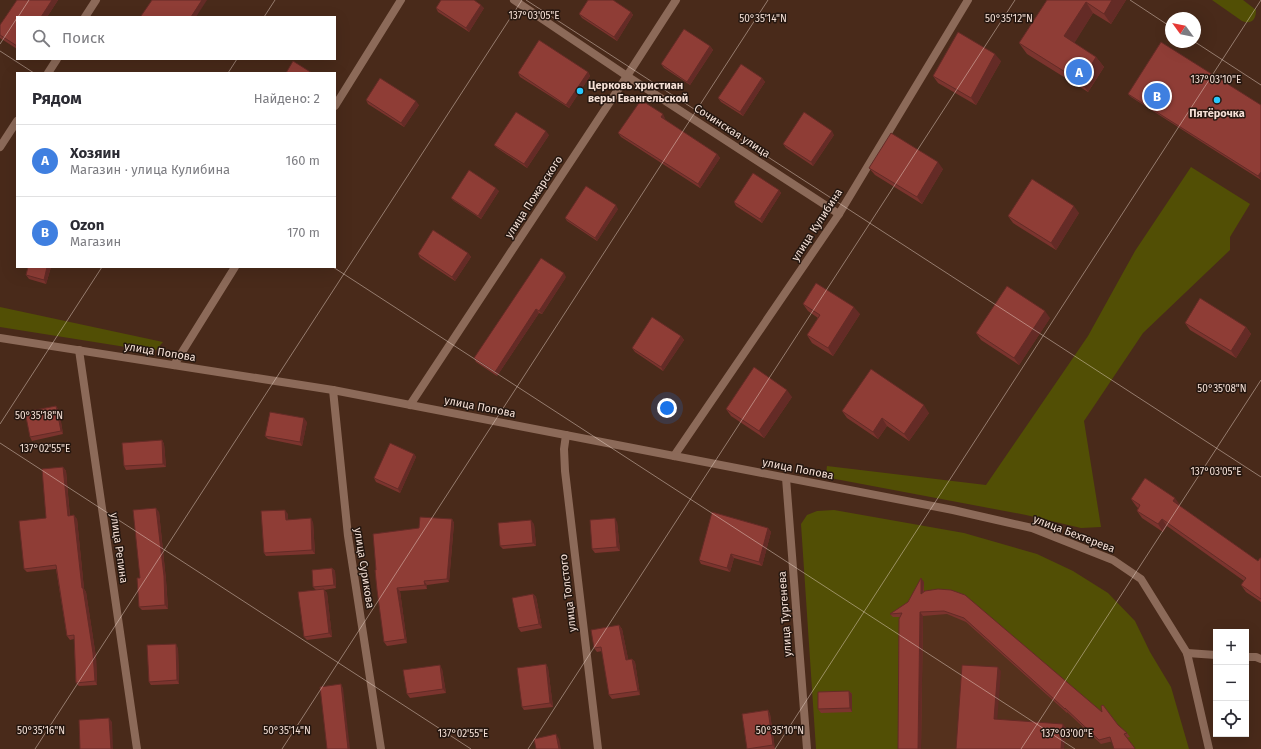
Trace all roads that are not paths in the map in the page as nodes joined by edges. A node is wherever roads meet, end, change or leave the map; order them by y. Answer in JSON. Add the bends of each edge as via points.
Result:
{"nodes":[{"id":1,"x":96,"y":0,"type":"edge"},
{"id":2,"x":401,"y":0,"type":"edge"},
{"id":3,"x":514,"y":0,"type":"edge"},
{"id":4,"x":676,"y":0,"type":"edge"},
{"id":5,"x":968,"y":0,"type":"edge"},
{"id":6,"x":86,"y":16,"type":"edge"},
{"id":7,"x":56,"y":60,"type":"edge"},
{"id":8,"x":49,"y":72,"type":"edge"},
{"id":9,"x":627,"y":76,"type":"junction"},
{"id":10,"x":336,"y":104,"type":"edge"},
{"id":11,"x":16,"y":123,"type":"edge"},
{"id":12,"x":0,"y":147,"type":"edge"},
{"id":13,"x":838,"y":214,"type":"junction"},
{"id":14,"x":234,"y":268,"type":"edge"},
{"id":15,"x":0,"y":338,"type":"edge"},
{"id":16,"x":78,"y":350,"type":"junction"},
{"id":17,"x":174,"y":365,"type":"junction"},
{"id":18,"x":333,"y":390,"type":"junction"},
{"id":19,"x":410,"y":405,"type":"junction"},
{"id":20,"x":566,"y":435,"type":"junction"},
{"id":21,"x":674,"y":456,"type":"junction"},
{"id":22,"x":786,"y":478,"type":"junction"},
{"id":23,"x":953,"y":510,"type":"joint"},
{"id":24,"x":1187,"y":653,"type":"junction"},
{"id":25,"x":1213,"y":655,"type":"edge"},
{"id":26,"x":1249,"y":657,"type":"edge"},
{"id":27,"x":1261,"y":659,"type":"edge"},
{"id":28,"x":137,"y":749,"type":"edge"},
{"id":29,"x":381,"y":749,"type":"edge"},
{"id":30,"x":598,"y":749,"type":"edge"},
{"id":31,"x":806,"y":749,"type":"edge"},
{"id":32,"x":1209,"y":749,"type":"edge"}],
"edges":[{"from":1,"to":6,"type":"street"},
{"from":2,"to":10,"type":"street"},
{"from":3,"to":9,"type":"street","name":"Сочинская улица"},
{"from":4,"to":9,"type":"street","name":"улица Пожарского"},
{"from":5,"to":13,"type":"street","name":"улица Кулибина"},
{"from":7,"to":8,"type":"street"},
{"from":9,"to":13,"type":"street","name":"Сочинская улица"},
{"from":9,"to":19,"type":"street","name":"улица Пожарского"},
{"from":11,"to":12,"type":"street"},
{"from":13,"to":21,"type":"street","name":"улица Кулибина"},
{"from":14,"to":17,"type":"street"},
{"from":15,"to":16,"type":"street","name":"улица Попова"},
{"from":16,"to":17,"type":"street","name":"улица Попова"},
{"from":16,"to":28,"type":"street","name":"улица Репина"},
{"from":17,"to":18,"type":"street","name":"улица Попова"},
{"from":18,"to":19,"type":"street","name":"улица Попова"},
{"from":18,"to":29,"type":"street","name":"улица Сурикова","via":[[348,536]]},
{"from":19,"to":20,"type":"street","name":"улица Попова"},
{"from":20,"to":21,"type":"street","name":"улица Попова"},
{"from":20,"to":30,"type":"street","name":"улица Толстого","via":[[565,471]]},
{"from":21,"to":22,"type":"street","name":"улица Попова"},
{"from":22,"to":23,"type":"street","name":"улица Попова"},
{"from":22,"to":31,"type":"street","name":"улица Тургенева"},
{"from":23,"to":24,"type":"street","name":"улица Бехтерева","via":[[1032,528],[1113,560],[1141,579]]},
{"from":24,"to":25,"type":"street"},
{"from":24,"to":32,"type":"street","name":"улица Бехтерева"},
{"from":26,"to":27,"type":"street"}]}
